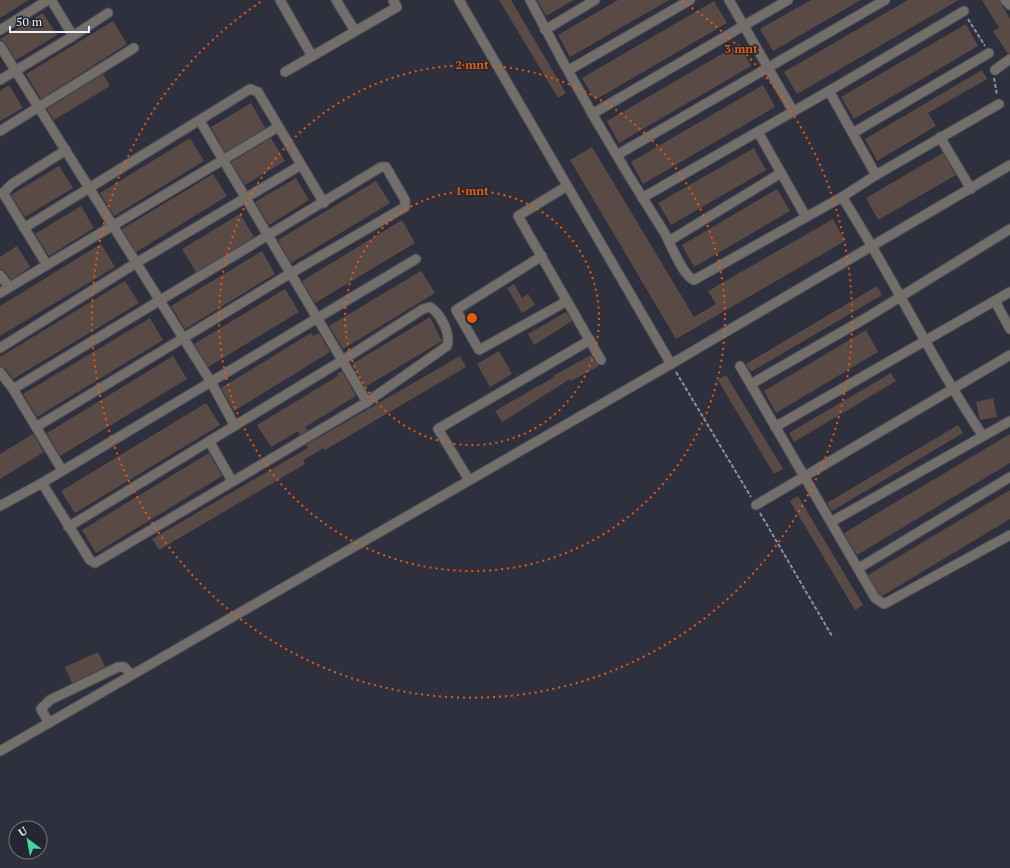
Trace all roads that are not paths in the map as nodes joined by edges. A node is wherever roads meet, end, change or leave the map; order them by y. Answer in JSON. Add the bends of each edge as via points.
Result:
{"nodes":[{"id":1,"x":50,"y":0,"type":"edge"},
{"id":2,"x":280,"y":0,"type":"edge"},
{"id":3,"x":336,"y":0,"type":"edge"},
{"id":4,"x":394,"y":0,"type":"edge"},
{"id":5,"x":460,"y":0,"type":"edge"},
{"id":6,"x":530,"y":0,"type":"edge"},
{"id":7,"x":595,"y":0,"type":"edge"},
{"id":8,"x":690,"y":0,"type":"edge"},
{"id":9,"x":729,"y":0,"type":"edge"},
{"id":10,"x":788,"y":0,"type":"edge"},
{"id":11,"x":885,"y":0,"type":"edge"},
{"id":12,"x":1006,"y":0,"type":"edge"},
{"id":13,"x":1010,"y":4,"type":"edge"},
{"id":14,"x":964,"y":11,"type":"road end"},
{"id":15,"x":108,"y":13,"type":"dead end"},
{"id":16,"x":744,"y":26,"type":"junction"},
{"id":17,"x":0,"y":30,"type":"edge"},
{"id":18,"x":545,"y":30,"type":"junction"},
{"id":19,"x":354,"y":32,"type":"junction"},
{"id":20,"x":73,"y":36,"type":"junction"},
{"id":21,"x":0,"y":46,"type":"edge"},
{"id":22,"x":134,"y":48,"type":"dead end"},
{"id":23,"x":989,"y":53,"type":"road end"},
{"id":24,"x":312,"y":56,"type":"junction"},
{"id":25,"x":1010,"y":59,"type":"edge"},
{"id":26,"x":768,"y":68,"type":"junction"},
{"id":27,"x":569,"y":70,"type":"junction"},
{"id":28,"x":995,"y":70,"type":"road end"},
{"id":29,"x":16,"y":71,"type":"junction"},
{"id":30,"x":285,"y":72,"type":"dead end"},
{"id":31,"x":0,"y":80,"type":"edge"},
{"id":32,"x":829,"y":91,"type":"junction"},
{"id":33,"x":999,"y":104,"type":"road end"},
{"id":34,"x":38,"y":107,"type":"junction"},
{"id":35,"x":793,"y":111,"type":"junction"},
{"id":36,"x":592,"y":114,"type":"junction"},
{"id":37,"x":200,"y":121,"type":"junction"},
{"id":38,"x":278,"y":127,"type":"junction"},
{"id":39,"x":0,"y":131,"type":"edge"},
{"id":40,"x":758,"y":132,"type":"junction"},
{"id":41,"x":853,"y":133,"type":"junction"},
{"id":42,"x":940,"y":137,"type":"junction"},
{"id":43,"x":66,"y":150,"type":"junction"},
{"id":44,"x":617,"y":155,"type":"junction"},
{"id":45,"x":223,"y":160,"type":"junction"},
{"id":46,"x":301,"y":165,"type":"junction"},
{"id":47,"x":1010,"y":165,"type":"edge"},
{"id":48,"x":781,"y":173,"type":"junction"},
{"id":49,"x":876,"y":175,"type":"junction"},
{"id":50,"x":567,"y":186,"type":"junction"},
{"id":51,"x":89,"y":188,"type":"junction"},
{"id":52,"x":971,"y":189,"type":"junction"},
{"id":53,"x":842,"y":197,"type":"junction"},
{"id":54,"x":642,"y":198,"type":"junction"},
{"id":55,"x":246,"y":199,"type":"junction"},
{"id":56,"x":324,"y":203,"type":"junction"},
{"id":57,"x":806,"y":217,"type":"junction"},
{"id":58,"x":114,"y":226,"type":"junction"},
{"id":59,"x":24,"y":228,"type":"junction"},
{"id":60,"x":1010,"y":229,"type":"edge"},
{"id":61,"x":268,"y":236,"type":"junction"},
{"id":62,"x":669,"y":240,"type":"junction"},
{"id":63,"x":873,"y":246,"type":"junction"},
{"id":64,"x":542,"y":256,"type":"junction"},
{"id":65,"x":416,"y":259,"type":"dead end"},
{"id":66,"x":136,"y":263,"type":"junction"},
{"id":67,"x":47,"y":265,"type":"junction"},
{"id":68,"x":291,"y":273,"type":"junction"},
{"id":69,"x":0,"y":275,"type":"edge"},
{"id":70,"x":9,"y":287,"type":"junction"},
{"id":71,"x":1010,"y":292,"type":"edge"},
{"id":72,"x":0,"y":293,"type":"edge"},
{"id":73,"x":900,"y":296,"type":"junction"},
{"id":74,"x":160,"y":301,"type":"junction"},
{"id":75,"x":567,"y":301,"type":"junction"},
{"id":76,"x":994,"y":301,"type":"junction"},
{"id":77,"x":317,"y":318,"type":"junction"},
{"id":78,"x":1010,"y":329,"type":"edge"},
{"id":79,"x":183,"y":338,"type":"junction"},
{"id":80,"x":590,"y":340,"type":"junction"},
{"id":81,"x":924,"y":340,"type":"junction"},
{"id":82,"x":0,"y":348,"type":"edge"},
{"id":83,"x":1010,"y":355,"type":"edge"},
{"id":84,"x":343,"y":360,"type":"junction"},
{"id":85,"x":601,"y":360,"type":"dead end"},
{"id":86,"x":671,"y":364,"type":"junction"},
{"id":87,"x":740,"y":366,"type":"dead end"},
{"id":88,"x":0,"y":372,"type":"edge"},
{"id":89,"x":211,"y":382,"type":"junction"},
{"id":90,"x":751,"y":384,"type":"junction"},
{"id":91,"x":14,"y":389,"type":"junction"},
{"id":92,"x":952,"y":390,"type":"junction"},
{"id":93,"x":367,"y":402,"type":"junction"},
{"id":94,"x":1010,"y":421,"type":"edge"},
{"id":95,"x":235,"y":426,"type":"junction"},
{"id":96,"x":36,"y":427,"type":"junction"},
{"id":97,"x":775,"y":427,"type":"junction"},
{"id":98,"x":983,"y":436,"type":"junction"},
{"id":99,"x":209,"y":441,"type":"junction"},
{"id":100,"x":62,"y":470,"type":"junction"},
{"id":101,"x":804,"y":476,"type":"junction"},
{"id":102,"x":1010,"y":477,"type":"edge"},
{"id":103,"x":469,"y":480,"type":"junction"},
{"id":104,"x":232,"y":481,"type":"junction"},
{"id":105,"x":42,"y":483,"type":"junction"},
{"id":106,"x":756,"y":505,"type":"dead end"},
{"id":107,"x":0,"y":506,"type":"edge"},
{"id":108,"x":831,"y":522,"type":"junction"},
{"id":109,"x":68,"y":527,"type":"junction"},
{"id":110,"x":1010,"y":535,"type":"edge"},
{"id":111,"x":859,"y":568,"type":"junction"},
{"id":112,"x":131,"y":674,"type":"junction"},
{"id":113,"x":49,"y":723,"type":"junction"},
{"id":114,"x":0,"y":751,"type":"edge"}],
"edges":[{"from":1,"to":17,"type":"street"},
{"from":1,"to":20,"type":"street"},
{"from":2,"to":24,"type":"street"},
{"from":3,"to":19,"type":"street"},
{"from":4,"to":19,"type":"street","via":[[397,7]]},
{"from":5,"to":50,"type":"street"},
{"from":6,"to":18,"type":"street"},
{"from":7,"to":18,"type":"street"},
{"from":8,"to":27,"type":"street"},
{"from":9,"to":16,"type":"street"},
{"from":10,"to":16,"type":"street"},
{"from":11,"to":26,"type":"street"},
{"from":12,"to":13,"type":"street"},
{"from":14,"to":32,"type":"street"},
{"from":15,"to":20,"type":"street"},
{"from":16,"to":26,"type":"street"},
{"from":16,"to":36,"type":"street"},
{"from":18,"to":27,"type":"street"},
{"from":19,"to":24,"type":"street"},
{"from":20,"to":29,"type":"street"},
{"from":21,"to":29,"type":"street"},
{"from":22,"to":34,"type":"street"},
{"from":23,"to":41,"type":"street"},
{"from":24,"to":30,"type":"street"},
{"from":25,"to":28,"type":"street"},
{"from":26,"to":35,"type":"street"},
{"from":26,"to":44,"type":"street"},
{"from":27,"to":36,"type":"street"},
{"from":29,"to":31,"type":"street"},
{"from":29,"to":34,"type":"street"},
{"from":32,"to":35,"type":"street"},
{"from":32,"to":41,"type":"street"},
{"from":33,"to":42,"type":"street"},
{"from":34,"to":39,"type":"street"},
{"from":34,"to":43,"type":"street"},
{"from":35,"to":40,"type":"street"},
{"from":36,"to":44,"type":"street"},
{"from":37,"to":38,"type":"street","via":[[250,89],[254,89]]},
{"from":37,"to":45,"type":"street"},
{"from":37,"to":51,"type":"street"},
{"from":38,"to":45,"type":"street"},
{"from":38,"to":46,"type":"street"},
{"from":40,"to":48,"type":"street"},
{"from":40,"to":54,"type":"street"},
{"from":41,"to":49,"type":"street"},
{"from":42,"to":49,"type":"street"},
{"from":42,"to":52,"type":"street"},
{"from":43,"to":51,"type":"street"},
{"from":43,"to":59,"type":"street","via":[[4,190],[3,196]]},
{"from":44,"to":54,"type":"street"},
{"from":45,"to":55,"type":"street"},
{"from":45,"to":58,"type":"street"},
{"from":46,"to":55,"type":"street"},
{"from":46,"to":56,"type":"street"},
{"from":47,"to":52,"type":"street"},
{"from":48,"to":57,"type":"street"},
{"from":48,"to":62,"type":"street"},
{"from":49,"to":53,"type":"street"},
{"from":50,"to":64,"type":"street","via":[[518,216]]},
{"from":50,"to":86,"type":"street"},
{"from":51,"to":58,"type":"street"},
{"from":51,"to":59,"type":"street"},
{"from":52,"to":63,"type":"street"},
{"from":53,"to":57,"type":"street"},
{"from":53,"to":63,"type":"street"},
{"from":54,"to":62,"type":"street"},
{"from":55,"to":61,"type":"street"},
{"from":55,"to":66,"type":"street"},
{"from":56,"to":61,"type":"street"},
{"from":56,"to":68,"type":"street","via":[[384,166],[406,204],[405,207]]},
{"from":57,"to":62,"type":"street","via":[[694,280],[687,276]]},
{"from":58,"to":66,"type":"street"},
{"from":58,"to":67,"type":"street"},
{"from":59,"to":67,"type":"street"},
{"from":60,"to":73,"type":"street"},
{"from":61,"to":68,"type":"street"},
{"from":61,"to":74,"type":"street"},
{"from":63,"to":73,"type":"street"},
{"from":63,"to":86,"type":"street"},
{"from":64,"to":75,"type":"street"},
{"from":64,"to":75,"type":"street","via":[[456,310],[480,350]]},
{"from":65,"to":77,"type":"street"},
{"from":66,"to":74,"type":"street"},
{"from":66,"to":82,"type":"street"},
{"from":67,"to":70,"type":"street"},
{"from":68,"to":77,"type":"street"},
{"from":68,"to":79,"type":"street"},
{"from":69,"to":70,"type":"street"},
{"from":70,"to":72,"type":"street"},
{"from":71,"to":76,"type":"street"},
{"from":73,"to":81,"type":"street"},
{"from":73,"to":90,"type":"street"},
{"from":74,"to":79,"type":"street"},
{"from":74,"to":91,"type":"street"},
{"from":75,"to":80,"type":"street"},
{"from":76,"to":78,"type":"street"},
{"from":76,"to":81,"type":"street"},
{"from":77,"to":84,"type":"street"},
{"from":77,"to":89,"type":"street"},
{"from":79,"to":89,"type":"street"},
{"from":79,"to":96,"type":"street"},
{"from":80,"to":85,"type":"street"},
{"from":80,"to":103,"type":"street","via":[[438,429]]},
{"from":81,"to":92,"type":"street"},
{"from":81,"to":97,"type":"street"},
{"from":83,"to":92,"type":"street"},
{"from":84,"to":93,"type":"street"},
{"from":84,"to":93,"type":"street","via":[[427,307],[434,309],[444,326],[448,337],[447,346]]},
{"from":84,"to":95,"type":"street"},
{"from":86,"to":103,"type":"street"},
{"from":87,"to":90,"type":"street"},
{"from":88,"to":91,"type":"street"},
{"from":89,"to":95,"type":"street"},
{"from":89,"to":100,"type":"street"},
{"from":90,"to":97,"type":"street"},
{"from":91,"to":96,"type":"street"},
{"from":92,"to":98,"type":"street"},
{"from":92,"to":101,"type":"street"},
{"from":93,"to":104,"type":"street"},
{"from":94,"to":98,"type":"street"},
{"from":95,"to":99,"type":"street"},
{"from":96,"to":100,"type":"street"},
{"from":97,"to":101,"type":"street"},
{"from":98,"to":108,"type":"street"},
{"from":99,"to":104,"type":"street"},
{"from":99,"to":109,"type":"street"},
{"from":100,"to":105,"type":"street"},
{"from":101,"to":106,"type":"street"},
{"from":101,"to":108,"type":"street"},
{"from":102,"to":111,"type":"street"},
{"from":103,"to":112,"type":"street"},
{"from":104,"to":109,"type":"street","via":[[95,563],[90,560]]},
{"from":105,"to":107,"type":"street"},
{"from":105,"to":109,"type":"street"},
{"from":108,"to":111,"type":"street"},
{"from":110,"to":111,"type":"street","via":[[884,604],[875,598]]},
{"from":112,"to":113,"type":"street"},
{"from":112,"to":113,"type":"street","via":[[124,667],[118,667],[56,696],[41,709]]},
{"from":113,"to":114,"type":"street"}]}
